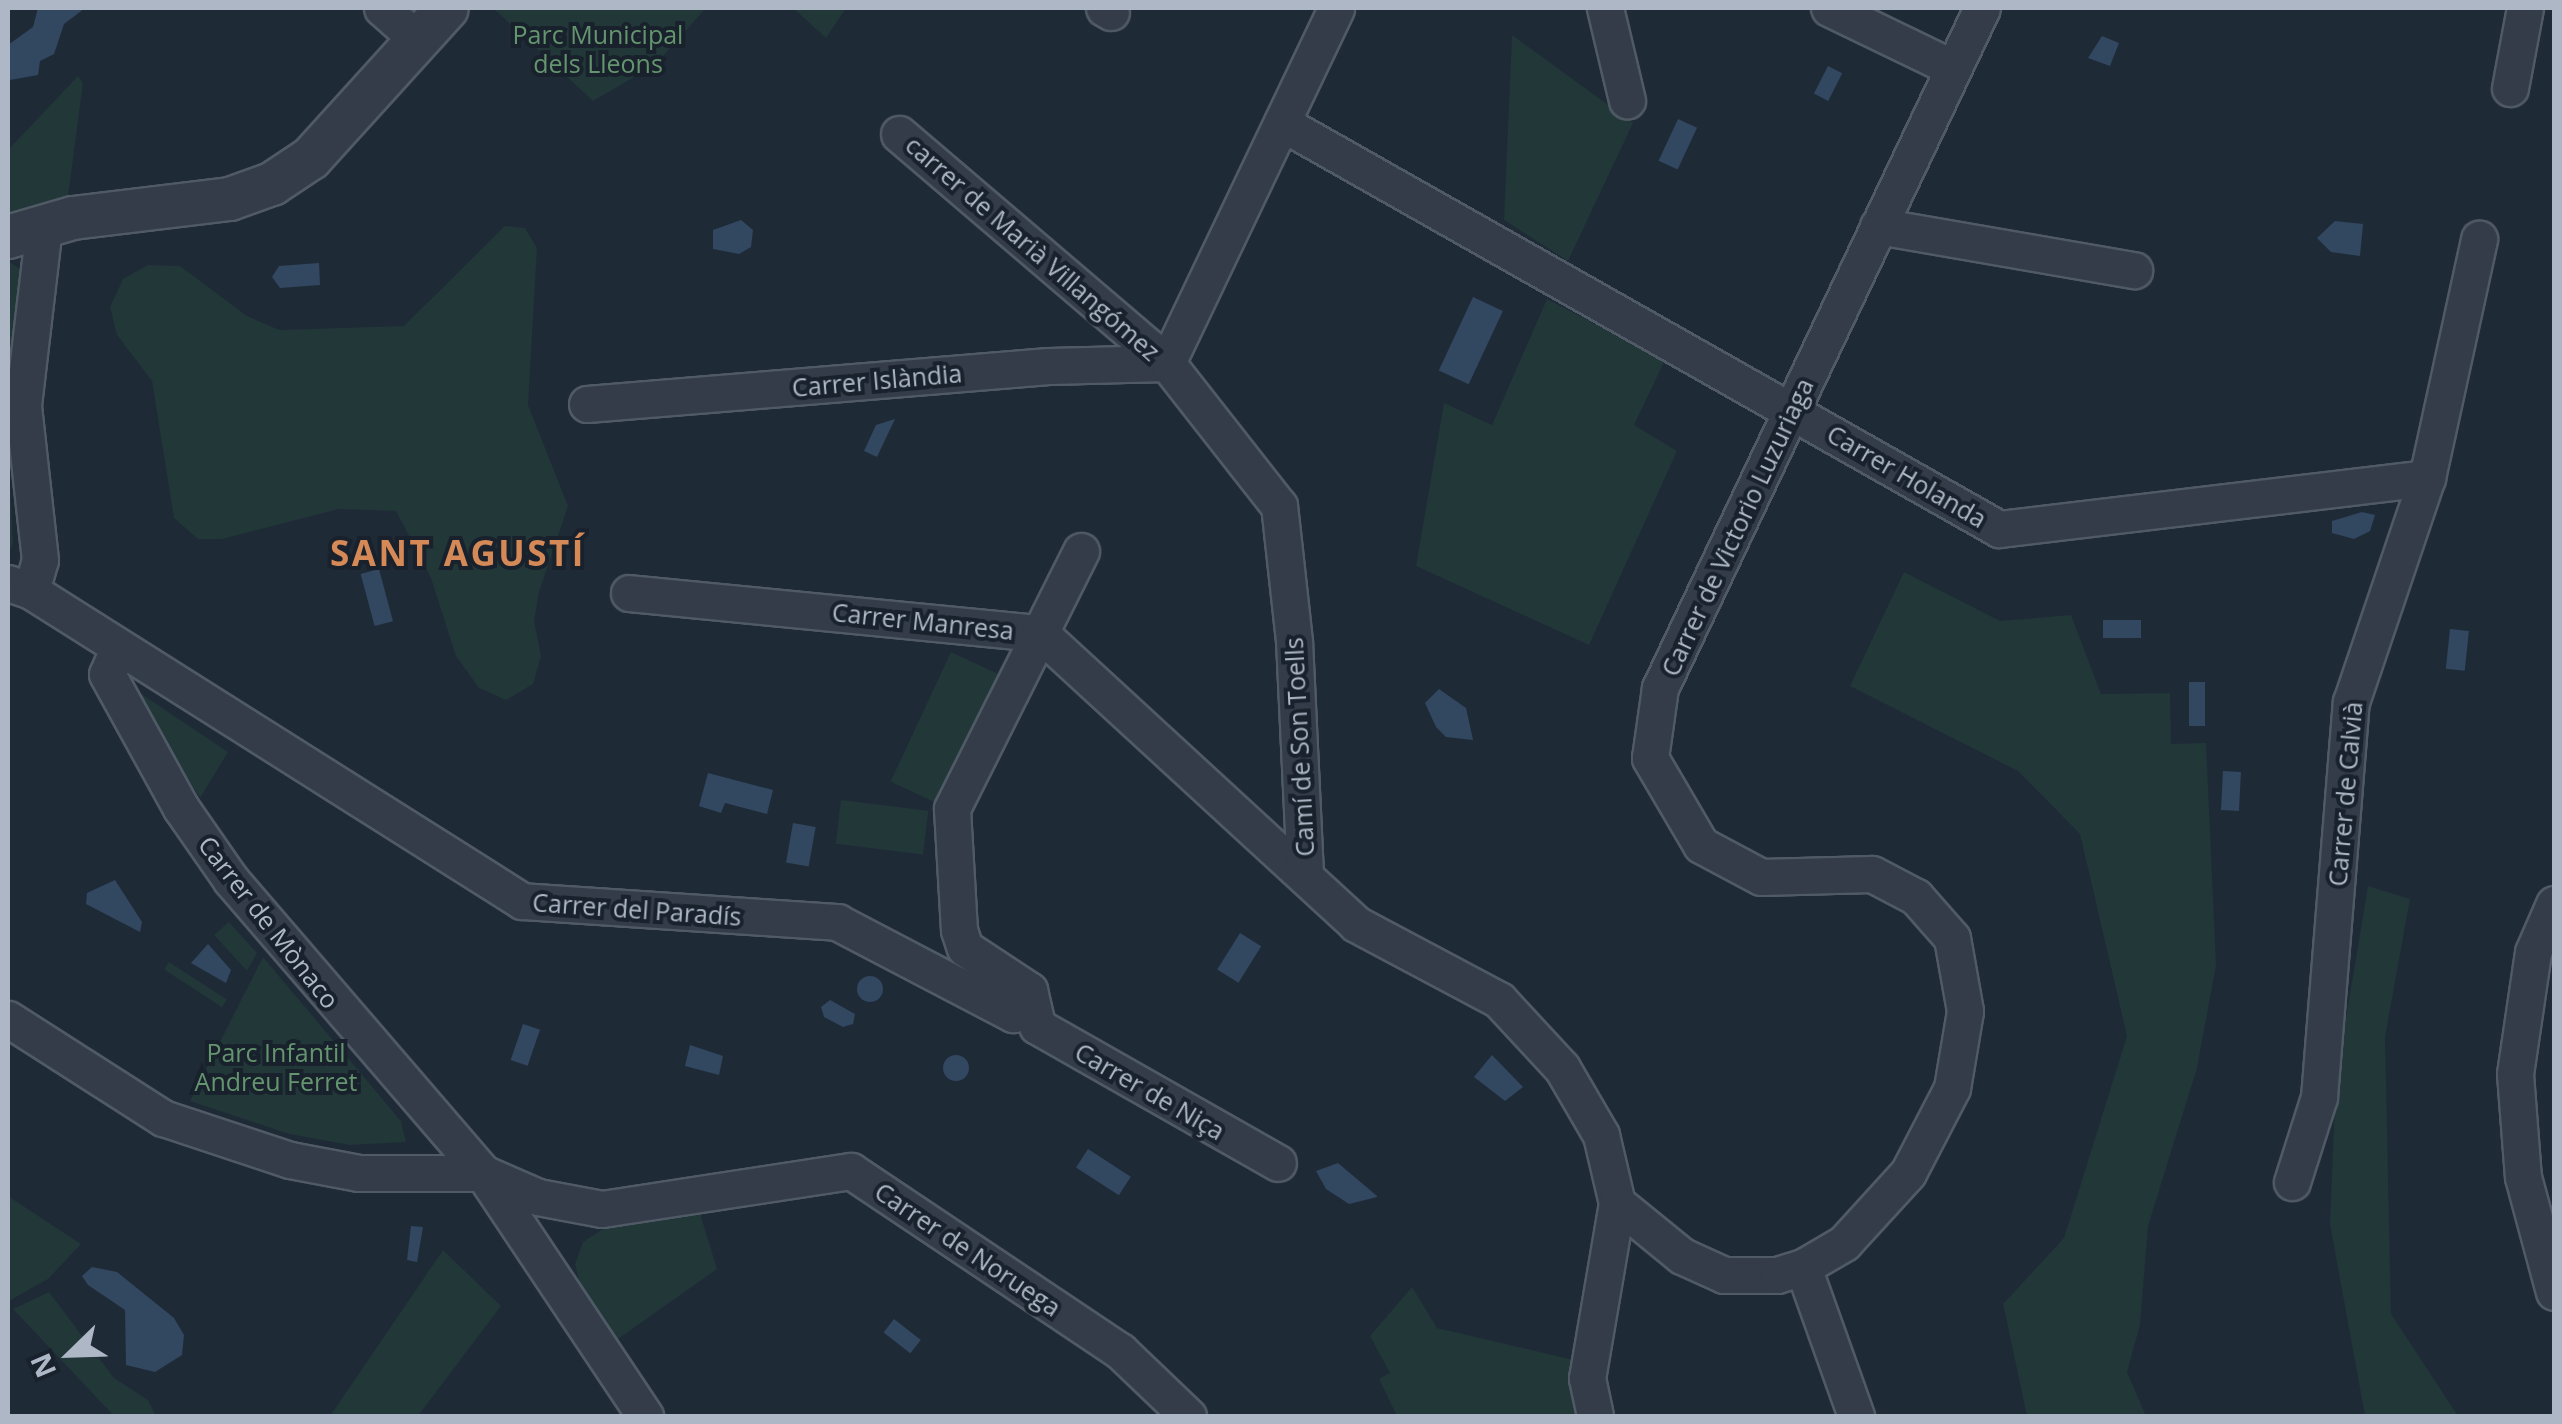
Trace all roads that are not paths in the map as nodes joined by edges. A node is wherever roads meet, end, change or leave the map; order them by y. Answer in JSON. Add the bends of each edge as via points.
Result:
{"nodes":[{"id":1,"x":382,"y":8,"type":"edge"},
{"id":2,"x":448,"y":8,"type":"edge"},
{"id":3,"x":1336,"y":8,"type":"edge"},
{"id":4,"x":1606,"y":8,"type":"edge"},
{"id":5,"x":1829,"y":8,"type":"edge"},
{"id":6,"x":1982,"y":8,"type":"edge"},
{"id":7,"x":2525,"y":8,"type":"edge"},
{"id":8,"x":418,"y":40,"type":"junction"},
{"id":9,"x":1954,"y":68,"type":"junction"},
{"id":10,"x":2510,"y":88,"type":"dead end"},
{"id":11,"x":1627,"y":100,"type":"dead end"},
{"id":12,"x":1282,"y":123,"type":"junction"},
{"id":13,"x":899,"y":134,"type":"dead end"},
{"id":14,"x":1878,"y":226,"type":"junction"},
{"id":15,"x":26,"y":232,"type":"edge"},
{"id":16,"x":2479,"y":239,"type":"dead end"},
{"id":17,"x":2134,"y":270,"type":"dead end"},
{"id":18,"x":1168,"y":363,"type":"junction"},
{"id":19,"x":587,"y":404,"type":"dead end"},
{"id":20,"x":1794,"y":410,"type":"junction"},
{"id":21,"x":2426,"y":478,"type":"junction"},
{"id":22,"x":1081,"y":551,"type":"dead end"},
{"id":23,"x":19,"y":587,"type":"edge"},
{"id":24,"x":629,"y":593,"type":"dead end"},
{"id":25,"x":1040,"y":632,"type":"junction"},
{"id":26,"x":117,"y":651,"type":"junction"},
{"id":27,"x":1305,"y":874,"type":"junction"},
{"id":28,"x":2554,"y":904,"type":"edge"},
{"id":29,"x":1033,"y":1010,"type":"junction"},
{"id":30,"x":8,"y":1019,"type":"edge"},
{"id":31,"x":1278,"y":1164,"type":"dead end"},
{"id":32,"x":483,"y":1174,"type":"junction"},
{"id":33,"x":2292,"y":1182,"type":"dead end"},
{"id":34,"x":1617,"y":1202,"type":"junction"},
{"id":35,"x":1803,"y":1266,"type":"junction"},
{"id":36,"x":2550,"y":1281,"type":"edge"},
{"id":37,"x":646,"y":1416,"type":"edge"},
{"id":38,"x":1188,"y":1416,"type":"edge"},
{"id":39,"x":1595,"y":1416,"type":"edge"},
{"id":40,"x":1856,"y":1416,"type":"edge"}],
"edges":[{"from":1,"to":8,"type":"street"},
{"from":2,"to":8,"type":"street"},
{"from":3,"to":12,"type":"street"},
{"from":4,"to":11,"type":"street"},
{"from":5,"to":9,"type":"street"},
{"from":6,"to":9,"type":"street","name":"Carrer de Victorio Luzuriaga"},
{"from":7,"to":10,"type":"street"},
{"from":8,"to":15,"type":"street","via":[[312,158],[272,184],[230,199]]},
{"from":9,"to":14,"type":"street","name":"Carrer de Victorio Luzuriaga"},
{"from":12,"to":18,"type":"street"},
{"from":12,"to":20,"type":"street","name":"Carrer Holanda"},
{"from":13,"to":18,"type":"street","name":"carrer de Marià Villangómez"},
{"from":14,"to":17,"type":"street"},
{"from":14,"to":20,"type":"street","name":"Carrer de Victorio Luzuriaga"},
{"from":15,"to":23,"type":"street","name":"Carrer del Paradís","via":[[24,405],[40,560]]},
{"from":16,"to":21,"type":"street","name":"Carrer de Calvià"},
{"from":18,"to":19,"type":"street","name":"Carrer Islàndia","via":[[1048,366]]},
{"from":18,"to":27,"type":"street","name":"Camí de Son Toells","via":[[1279,506],[1294,641]]},
{"from":20,"to":21,"type":"street","name":"Carrer Holanda","via":[[1999,529]]},
{"from":20,"to":35,"type":"street","name":"Carrer de Victorio Luzuriaga","via":[[1660,688],[1650,758],[1702,845],[1761,877],[1872,874],[1916,897],[1952,938],[1965,1011],[1952,1088],[1927,1144],[1844,1242]]},
{"from":21,"to":33,"type":"street","name":"Carrer de Calvià","via":[[2351,702],[2319,1097]]},
{"from":22,"to":25,"type":"street"},
{"from":23,"to":26,"type":"street","name":"Carrer del Paradís"},
{"from":24,"to":25,"type":"street","name":"Carrer Manresa"},
{"from":25,"to":27,"type":"street","name":"Carrer Manresa"},
{"from":25,"to":29,"type":"street","via":[[952,810],[966,948],[1029,990]]},
{"from":26,"to":29,"type":"street","name":"Carrer del Paradís","via":[[522,902],[838,922],[1013,1014]]},
{"from":26,"to":32,"type":"street","name":"Carrer de Mònaco","via":[[107,674],[231,880]]},
{"from":27,"to":34,"type":"street","name":"Camí de Son Toells","via":[[1356,924],[1499,1000],[1562,1068],[1601,1136]]},
{"from":28,"to":36,"type":"street","via":[[2534,952],[2515,1074],[2523,1176]]},
{"from":29,"to":31,"type":"street","name":"Carrer de Niça","via":[[1037,1026]]},
{"from":30,"to":32,"type":"street","via":[[164,1118],[237,1145],[359,1173]]},
{"from":32,"to":37,"type":"street","name":"Carrer de Mònaco"},
{"from":32,"to":38,"type":"street","name":"Carrer de Noruega","via":[[538,1198],[602,1209],[851,1171],[1120,1351]]},
{"from":34,"to":35,"type":"street","name":"Carrer de Victorio Luzuriaga","via":[[1682,1256],[1724,1275],[1777,1275]]},
{"from":34,"to":39,"type":"street","name":"Camí de Son Toells","via":[[1587,1378]]},
{"from":35,"to":40,"type":"street"}]}
